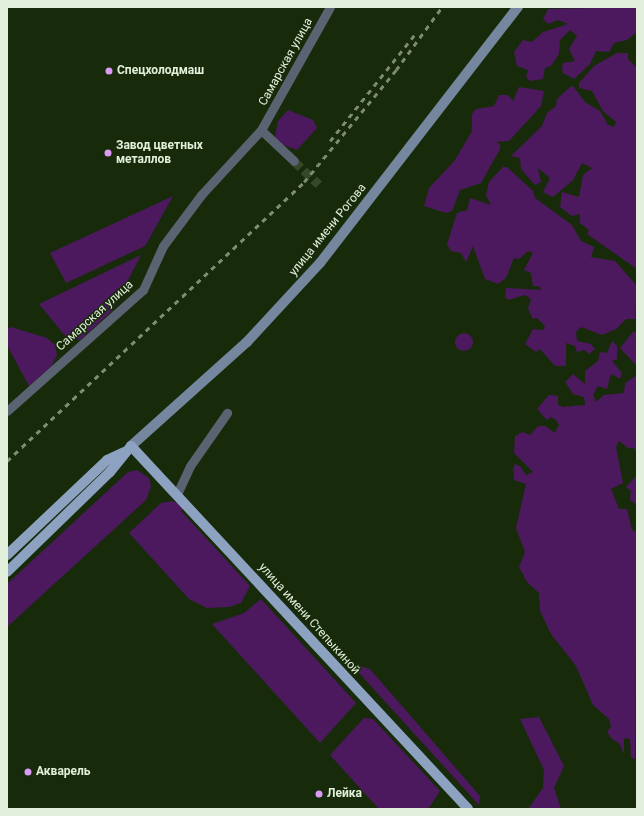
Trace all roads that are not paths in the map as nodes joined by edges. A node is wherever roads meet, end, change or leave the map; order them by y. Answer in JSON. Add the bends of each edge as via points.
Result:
{"nodes":[{"id":1,"x":330,"y":7,"type":"edge"},
{"id":2,"x":518,"y":7,"type":"edge"},
{"id":3,"x":261,"y":130,"type":"junction"},
{"id":4,"x":294,"y":161,"type":"tunnel mouth"},
{"id":5,"x":7,"y":411,"type":"edge"},
{"id":6,"x":227,"y":413,"type":"dead end"},
{"id":7,"x":128,"y":449,"type":"junction"},
{"id":8,"x":177,"y":494,"type":"junction"},
{"id":9,"x":7,"y":555,"type":"edge"},
{"id":10,"x":7,"y":572,"type":"edge"},
{"id":11,"x":468,"y":809,"type":"edge"}],
"edges":[{"from":1,"to":3,"type":"street","name":"Самарская улица"},
{"from":2,"to":7,"type":"main road","name":"улица имени Рогова","via":[[320,263],[247,342]]},
{"from":3,"to":4,"type":"street"},
{"from":3,"to":5,"type":"street","name":"Самарская улица","via":[[201,195],[163,246],[143,290]]},
{"from":6,"to":8,"type":"street","via":[[190,466]]},
{"from":7,"to":8,"type":"main road","name":"улица имени Степыкиной"},
{"from":7,"to":9,"type":"main road","via":[[107,460]]},
{"from":7,"to":10,"type":"main road","via":[[110,472]]},
{"from":8,"to":11,"type":"main road","name":"улица имени Степыкиной"}]}
